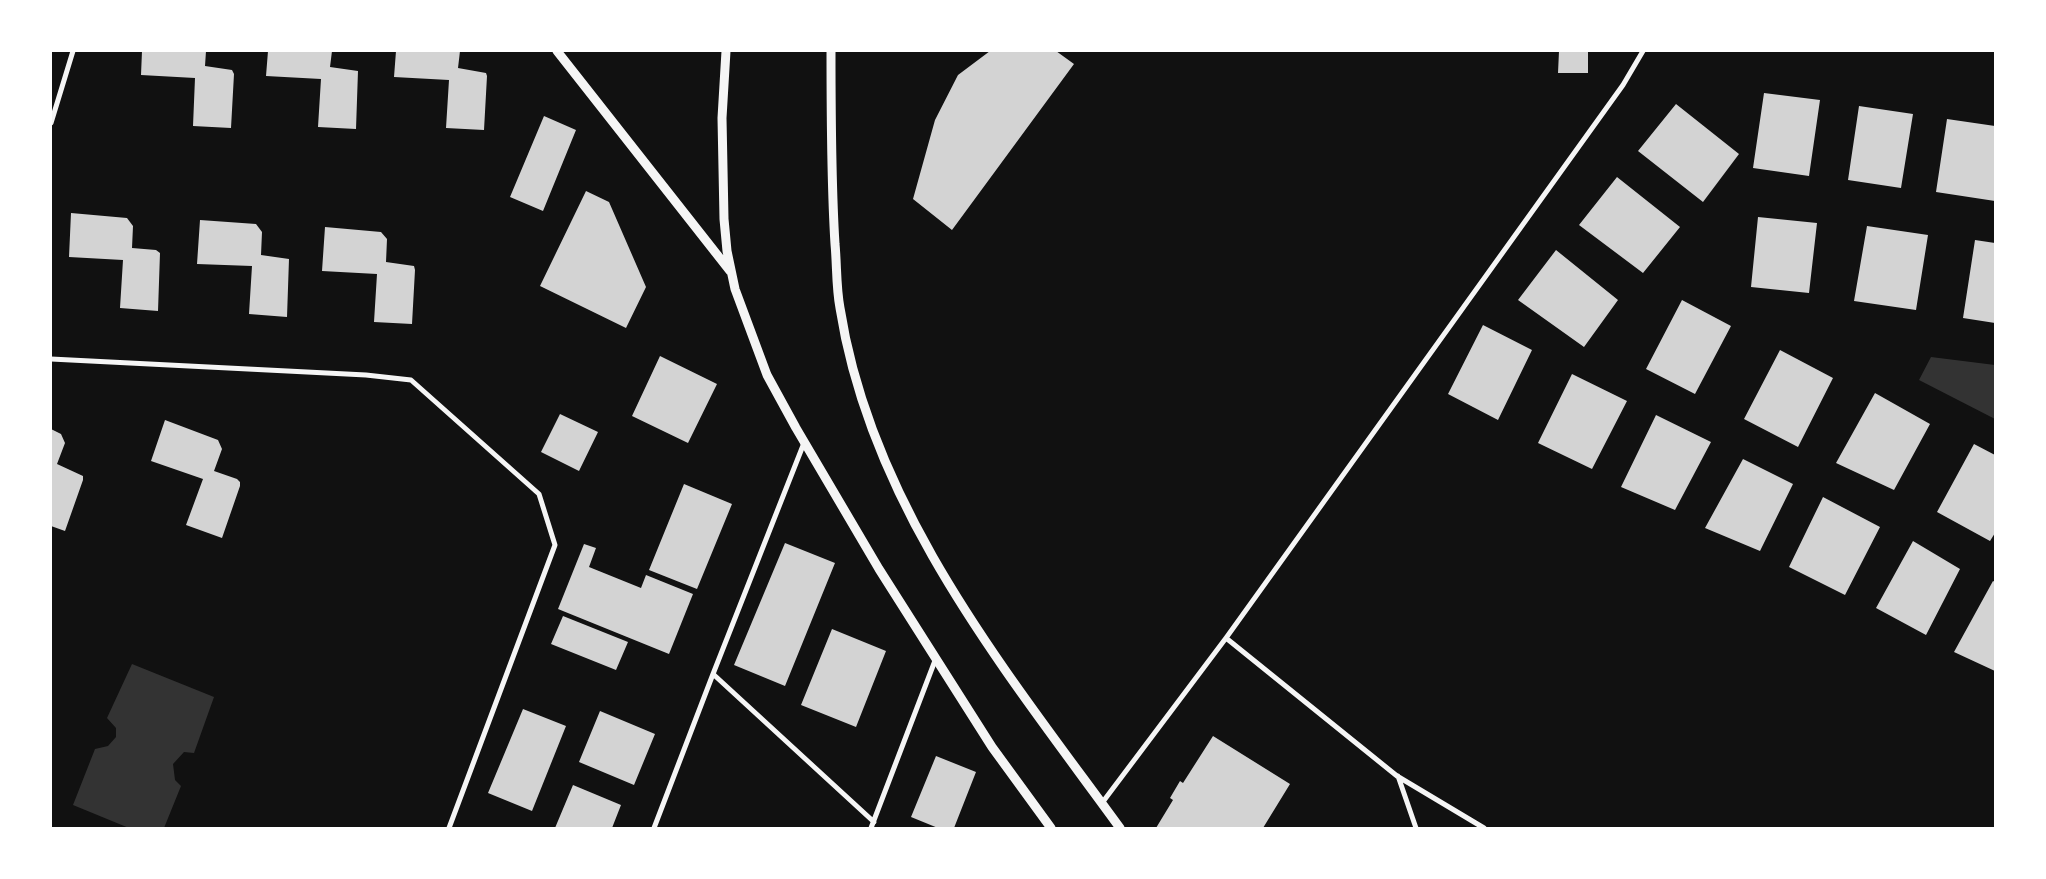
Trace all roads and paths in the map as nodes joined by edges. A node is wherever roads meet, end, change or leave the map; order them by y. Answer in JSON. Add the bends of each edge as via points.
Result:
{"nodes":[{"id":1,"x":73,"y":51,"type":"edge"},
{"id":2,"x":557,"y":51,"type":"edge"},
{"id":3,"x":726,"y":51,"type":"edge"},
{"id":4,"x":831,"y":51,"type":"edge"},
{"id":5,"x":1643,"y":51,"type":"edge"},
{"id":6,"x":51,"y":123,"type":"edge"},
{"id":7,"x":732,"y":274,"type":"junction"},
{"id":8,"x":51,"y":359,"type":"edge"},
{"id":9,"x":804,"y":443,"type":"junction"},
{"id":10,"x":1226,"y":638,"type":"junction"},
{"id":11,"x":936,"y":657,"type":"junction"},
{"id":12,"x":713,"y":674,"type":"junction"},
{"id":13,"x":1397,"y":776,"type":"junction"},
{"id":14,"x":1102,"y":803,"type":"junction"},
{"id":15,"x":872,"y":825,"type":"edge"},
{"id":16,"x":449,"y":828,"type":"edge"},
{"id":17,"x":654,"y":828,"type":"edge"},
{"id":18,"x":1050,"y":828,"type":"edge"},
{"id":19,"x":1120,"y":828,"type":"edge"},
{"id":20,"x":1416,"y":828,"type":"edge"},
{"id":21,"x":1484,"y":828,"type":"edge"}],
"edges":[{"from":1,"to":6,"type":"street"},
{"from":2,"to":7,"type":"street"},
{"from":3,"to":7,"type":"street","via":[[722,118],[724,219]]},
{"from":4,"to":14,"type":"street","via":[[833,204],[839,307],[854,373],[870,422],[914,522],[945,577],[1010,676]]},
{"from":5,"to":10,"type":"street","via":[[1623,85]]},
{"from":7,"to":9,"type":"street","via":[[767,375]]},
{"from":8,"to":16,"type":"street","via":[[411,380],[539,494],[555,545]]},
{"from":9,"to":11,"type":"street"},
{"from":9,"to":12,"type":"street"},
{"from":10,"to":13,"type":"street"},
{"from":10,"to":14,"type":"street"},
{"from":11,"to":15,"type":"street"},
{"from":11,"to":18,"type":"street","via":[[992,747]]},
{"from":12,"to":15,"type":"street"},
{"from":12,"to":17,"type":"street"},
{"from":13,"to":20,"type":"street"},
{"from":13,"to":21,"type":"street"},
{"from":14,"to":19,"type":"street"}]}
